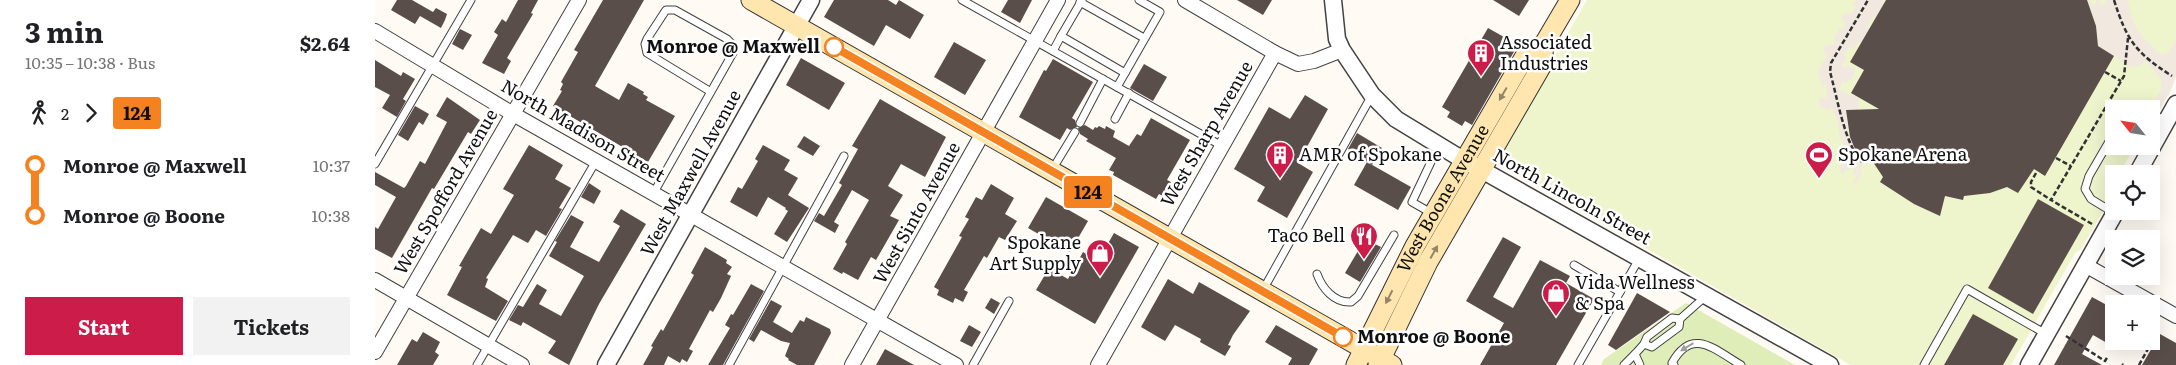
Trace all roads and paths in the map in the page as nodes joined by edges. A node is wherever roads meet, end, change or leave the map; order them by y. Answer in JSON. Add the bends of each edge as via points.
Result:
{"nodes":[{"id":1,"x":471,"y":0,"type":"edge"},
{"id":2,"x":579,"y":0,"type":"edge"},
{"id":3,"x":751,"y":0,"type":"edge"},
{"id":4,"x":811,"y":0,"type":"edge"},
{"id":5,"x":962,"y":0,"type":"edge"},
{"id":6,"x":1058,"y":0,"type":"edge"},
{"id":7,"x":1139,"y":0,"type":"edge"},
{"id":8,"x":1185,"y":0,"type":"edge"},
{"id":9,"x":1333,"y":0,"type":"edge"},
{"id":10,"x":1570,"y":0,"type":"edge"},
{"id":11,"x":1868,"y":0,"type":"edge"},
{"id":12,"x":2114,"y":0,"type":"edge"},
{"id":13,"x":1081,"y":1,"type":"edge"},
{"id":14,"x":796,"y":26,"type":"junction"},
{"id":15,"x":375,"y":31,"type":"edge"},
{"id":16,"x":1061,"y":36,"type":"junction"},
{"id":17,"x":1144,"y":38,"type":"junction"},
{"id":18,"x":2128,"y":38,"type":"junction"},
{"id":19,"x":1035,"y":41,"type":"junction"},
{"id":20,"x":1544,"y":44,"type":"junction"},
{"id":21,"x":1341,"y":50,"type":"junction"},
{"id":22,"x":1053,"y":51,"type":"junction"},
{"id":23,"x":1275,"y":53,"type":"junction"},
{"id":24,"x":434,"y":66,"type":"junction"},
{"id":25,"x":1125,"y":72,"type":"junction"},
{"id":26,"x":2105,"y":72,"type":"dead end"},
{"id":27,"x":2173,"y":76,"type":"dead end"},
{"id":28,"x":1103,"y":79,"type":"junction"},
{"id":29,"x":2121,"y":81,"type":"junction"},
{"id":30,"x":1117,"y":87,"type":"junction"},
{"id":31,"x":711,"y":92,"type":"junction"},
{"id":32,"x":1129,"y":93,"type":"junction"},
{"id":33,"x":1372,"y":95,"type":"junction"},
{"id":34,"x":2176,"y":104,"type":"edge"},
{"id":35,"x":513,"y":114,"type":"junction"},
{"id":36,"x":2160,"y":118,"type":"edge"},
{"id":37,"x":1115,"y":119,"type":"dead end"},
{"id":38,"x":1080,"y":122,"type":"dead end"},
{"id":39,"x":2166,"y":122,"type":"junction"},
{"id":40,"x":1075,"y":132,"type":"dead end"},
{"id":41,"x":983,"y":133,"type":"junction"},
{"id":42,"x":1439,"y":144,"type":"junction"},
{"id":43,"x":1222,"y":146,"type":"junction"},
{"id":44,"x":2105,"y":148,"type":"edge"},
{"id":45,"x":844,"y":156,"type":"dead end"},
{"id":46,"x":2056,"y":158,"type":"dead end"},
{"id":47,"x":1465,"y":160,"type":"junction"},
{"id":48,"x":596,"y":161,"type":"junction"},
{"id":49,"x":1862,"y":162,"type":"dead end"},
{"id":50,"x":375,"y":164,"type":"edge"},
{"id":51,"x":2142,"y":165,"type":"edge"},
{"id":52,"x":2071,"y":166,"type":"junction"},
{"id":53,"x":1481,"y":169,"type":"junction"},
{"id":54,"x":1052,"y":171,"type":"junction"},
{"id":55,"x":2036,"y":173,"type":"dead end"},
{"id":56,"x":653,"y":194,"type":"junction"},
{"id":57,"x":2051,"y":200,"type":"junction"},
{"id":58,"x":2105,"y":207,"type":"edge"},
{"id":59,"x":1433,"y":214,"type":"junction"},
{"id":60,"x":691,"y":215,"type":"junction"},
{"id":61,"x":2110,"y":220,"type":"edge"},
{"id":62,"x":2093,"y":224,"type":"dead end"},
{"id":63,"x":1394,"y":235,"type":"dead end"},
{"id":64,"x":1170,"y":238,"type":"junction"},
{"id":65,"x":1640,"y":258,"type":"junction"},
{"id":66,"x":1574,"y":265,"type":"dead end"},
{"id":67,"x":2085,"y":265,"type":"junction"},
{"id":68,"x":784,"y":268,"type":"junction"},
{"id":69,"x":1317,"y":274,"type":"dead end"},
{"id":70,"x":375,"y":280,"type":"edge"},
{"id":71,"x":1263,"y":290,"type":"junction"},
{"id":72,"x":1620,"y":292,"type":"junction"},
{"id":73,"x":1707,"y":295,"type":"junction"},
{"id":74,"x":406,"y":298,"type":"junction"},
{"id":75,"x":1009,"y":301,"type":"dead end"},
{"id":76,"x":2176,"y":316,"type":"edge"},
{"id":77,"x":1680,"y":319,"type":"junction"},
{"id":78,"x":877,"y":321,"type":"junction"},
{"id":79,"x":2046,"y":334,"type":"junction"},
{"id":80,"x":2066,"y":336,"type":"dead end"},
{"id":81,"x":1644,"y":344,"type":"junction"},
{"id":82,"x":488,"y":345,"type":"junction"},
{"id":83,"x":2147,"y":350,"type":"edge"},
{"id":84,"x":375,"y":352,"type":"edge"},
{"id":85,"x":1635,"y":354,"type":"junction"},
{"id":86,"x":2107,"y":356,"type":"dead end"},
{"id":87,"x":1360,"y":357,"type":"edge"},
{"id":88,"x":1384,"y":363,"type":"edge"},
{"id":89,"x":477,"y":365,"type":"edge"},
{"id":90,"x":522,"y":365,"type":"edge"},
{"id":91,"x":606,"y":365,"type":"edge"},
{"id":92,"x":729,"y":365,"type":"edge"},
{"id":93,"x":852,"y":365,"type":"edge"},
{"id":94,"x":956,"y":365,"type":"edge"},
{"id":95,"x":973,"y":365,"type":"edge"},
{"id":96,"x":1098,"y":365,"type":"edge"},
{"id":97,"x":1578,"y":365,"type":"edge"},
{"id":98,"x":1624,"y":365,"type":"edge"},
{"id":99,"x":1639,"y":365,"type":"edge"},
{"id":100,"x":1674,"y":365,"type":"edge"},
{"id":101,"x":1741,"y":365,"type":"edge"},
{"id":102,"x":1830,"y":365,"type":"edge"},
{"id":103,"x":1924,"y":365,"type":"edge"},
{"id":104,"x":2029,"y":365,"type":"edge"},
{"id":105,"x":2139,"y":365,"type":"edge"}],
"edges":[{"from":1,"to":24,"type":"lane"},
{"from":2,"to":35,"type":"street","name":"West Spofford Avenue"},
{"from":3,"to":14,"type":"main road"},
{"from":4,"to":14,"type":"street","name":"West Maxwell Avenue"},
{"from":5,"to":19,"type":"lane"},
{"from":6,"to":19,"type":"street","name":"West Sinto Avenue"},
{"from":7,"to":17,"type":"lane","via":[[1159,12]]},
{"from":8,"to":23,"type":"street"},
{"from":9,"to":21,"type":"street"},
{"from":10,"to":20,"type":"main road","name":"West Boone Avenue"},
{"from":11,"to":49,"type":"path","via":[[1831,63],[1830,72],[1849,143]]},
{"from":12,"to":18,"type":"path"},
{"from":13,"to":16,"type":"lane"},
{"from":13,"to":17,"type":"lane"},
{"from":14,"to":41,"type":"main road"},
{"from":14,"to":60,"type":"street","name":"West Maxwell Avenue"},
{"from":15,"to":24,"type":"street","name":"North Madison Street"},
{"from":16,"to":22,"type":"lane"},
{"from":16,"to":25,"type":"lane"},
{"from":17,"to":25,"type":"lane"},
{"from":18,"to":27,"type":"path","via":[[2143,55]]},
{"from":18,"to":29,"type":"path"},
{"from":19,"to":22,"type":"lane"},
{"from":19,"to":41,"type":"street","name":"West Sinto Avenue"},
{"from":20,"to":47,"type":"main road","name":"West Boone Avenue","one_way":true,"via":[[1525,56]]},
{"from":20,"to":53,"type":"main road","name":"West Boone Avenue","via":[[1542,65]]},
{"from":21,"to":23,"type":"street","via":[[1298,64]]},
{"from":21,"to":33,"type":"street","name":"North Lincoln Street"},
{"from":22,"to":28,"type":"lane"},
{"from":23,"to":43,"type":"street","name":"West Sharp Avenue"},
{"from":24,"to":35,"type":"street","name":"North Madison Street"},
{"from":24,"to":50,"type":"lane"},
{"from":25,"to":30,"type":"lane"},
{"from":26,"to":29,"type":"path"},
{"from":28,"to":30,"type":"lane"},
{"from":28,"to":38,"type":"lane"},
{"from":29,"to":52,"type":"path"},
{"from":30,"to":32,"type":"lane"},
{"from":31,"to":31,"type":"lane","via":[[734,46],[675,10],[666,10],[647,39],[647,53]]},
{"from":31,"to":56,"type":"lane"},
{"from":32,"to":37,"type":"lane"},
{"from":32,"to":43,"type":"lane"},
{"from":33,"to":42,"type":"street","name":"North Lincoln Street","via":[[1396,118]]},
{"from":33,"to":71,"type":"lane"},
{"from":34,"to":39,"type":"street"},
{"from":35,"to":48,"type":"street","name":"North Madison Street"},
{"from":35,"to":74,"type":"street","name":"West Spofford Avenue"},
{"from":36,"to":39,"type":"lane"},
{"from":39,"to":51,"type":"street"},
{"from":40,"to":54,"type":"lane"},
{"from":41,"to":54,"type":"main road"},
{"from":41,"to":78,"type":"street","name":"West Sinto Avenue"},
{"from":42,"to":47,"type":"street","name":"North Lincoln Street"},
{"from":42,"to":59,"type":"lane","via":[[1412,202]]},
{"from":43,"to":64,"type":"street","name":"West Sharp Avenue"},
{"from":44,"to":58,"type":"lane","via":[[2085,188],[2091,199]]},
{"from":45,"to":68,"type":"lane"},
{"from":46,"to":52,"type":"path"},
{"from":47,"to":53,"type":"street","name":"North Lincoln Street"},
{"from":47,"to":59,"type":"main road","name":"West Boone Avenue"},
{"from":48,"to":56,"type":"street","name":"North Madison Street"},
{"from":48,"to":82,"type":"lane"},
{"from":52,"to":57,"type":"path"},
{"from":53,"to":65,"type":"street","name":"North Lincoln Street"},
{"from":88,"to":53,"type":"main road","name":"West Boone Avenue","one_way":true,"via":[[1417,284]]},
{"from":54,"to":64,"type":"main road"},
{"from":55,"to":57,"type":"path","via":[[2031,187]]},
{"from":56,"to":60,"type":"street","name":"North Madison Street"},
{"from":57,"to":62,"type":"path"},
{"from":59,"to":87,"type":"main road","name":"West Boone Avenue","one_way":true},
{"from":60,"to":68,"type":"street","name":"North Madison Street"},
{"from":60,"to":91,"type":"street","name":"West Maxwell Avenue"},
{"from":61,"to":67,"type":"street"},
{"from":63,"to":69,"type":"lane","via":[[1351,302],[1344,302],[1327,292]]},
{"from":64,"to":71,"type":"main road"},
{"from":64,"to":96,"type":"street","name":"West Sharp Avenue"},
{"from":65,"to":72,"type":"lane"},
{"from":65,"to":73,"type":"street","name":"North Lincoln Street"},
{"from":66,"to":72,"type":"lane"},
{"from":67,"to":76,"type":"street"},
{"from":67,"to":79,"type":"street"},
{"from":68,"to":78,"type":"street","name":"North Madison Street"},
{"from":68,"to":92,"type":"lane"},
{"from":70,"to":74,"type":"street"},
{"from":71,"to":87,"type":"main road"},
{"from":72,"to":97,"type":"lane"},
{"from":73,"to":77,"type":"lane"},
{"from":73,"to":102,"type":"street","name":"North Lincoln Street"},
{"from":74,"to":82,"type":"street"},
{"from":74,"to":84,"type":"street","name":"West Spofford Avenue"},
{"from":75,"to":95,"type":"lane"},
{"from":77,"to":81,"type":"lane","via":[[1672,318],[1647,337]]},
{"from":77,"to":81,"type":"lane","via":[[1679,327],[1652,347]]},
{"from":78,"to":93,"type":"street","name":"West Sinto Avenue"},
{"from":78,"to":94,"type":"street","name":"North Madison Street"},
{"from":79,"to":103,"type":"lane","via":[[1967,289]]},
{"from":79,"to":104,"type":"street"},
{"from":80,"to":86,"type":"path","via":[[2105,361]]},
{"from":81,"to":85,"type":"lane"},
{"from":82,"to":89,"type":"lane"},
{"from":82,"to":90,"type":"street"},
{"from":83,"to":105,"type":"path"},
{"from":85,"to":98,"type":"lane"},
{"from":85,"to":99,"type":"lane"},
{"from":87,"to":88,"type":"main road"},
{"from":101,"to":100,"type":"lane","one_way":true,"via":[[1700,342],[1690,343],[1677,354]]}]}
